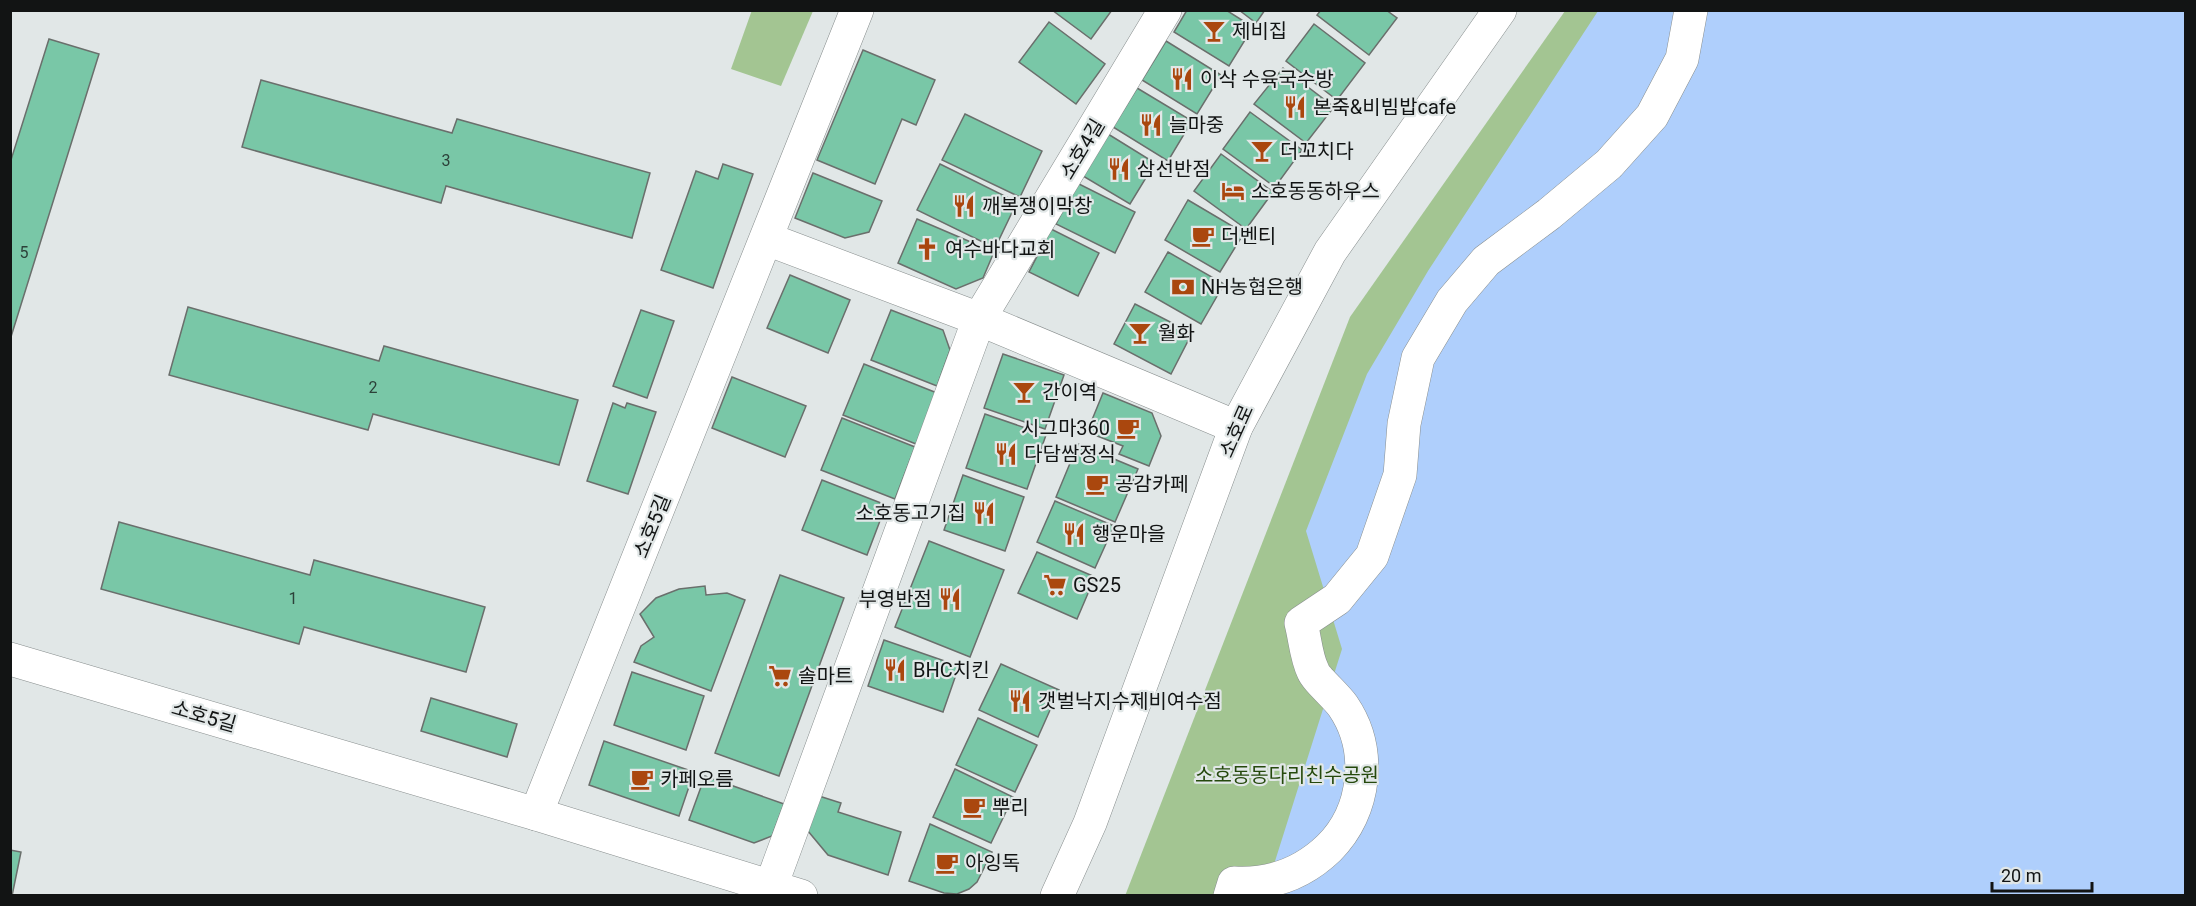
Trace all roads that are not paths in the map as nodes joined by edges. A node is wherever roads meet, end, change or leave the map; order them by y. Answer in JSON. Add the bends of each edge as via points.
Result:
{"nodes":[{"id":1,"x":857,"y":10,"type":"edge"},
{"id":2,"x":1165,"y":10,"type":"edge"},
{"id":3,"x":1500,"y":10,"type":"edge"},
{"id":4,"x":1691,"y":10,"type":"edge"},
{"id":5,"x":767,"y":239,"type":"junction"},
{"id":6,"x":980,"y":319,"type":"junction"},
{"id":7,"x":1236,"y":427,"type":"junction"},
{"id":8,"x":10,"y":659,"type":"edge"},
{"id":9,"x":536,"y":814,"type":"junction"},
{"id":10,"x":786,"y":891,"type":"edge"},
{"id":11,"x":1057,"y":896,"type":"edge"},
{"id":12,"x":1230,"y":896,"type":"edge"}],
"edges":[{"from":1,"to":5,"type":"street"},
{"from":2,"to":6,"type":"street","name":"소호4길"},
{"from":3,"to":7,"type":"street","name":"소호로","via":[[1330,252]]},
{"from":4,"to":12,"type":"street","via":[[1682,59],[1652,116],[1609,164],[1486,261],[1452,301],[1418,357],[1404,424],[1400,475],[1372,556],[1336,599],[1301,622],[1313,673],[1344,707],[1358,740],[1362,770],[1354,812],[1338,838],[1315,860],[1277,880],[1234,883]]},
{"from":5,"to":6,"type":"street"},
{"from":5,"to":9,"type":"street","name":"소호5길"},
{"from":6,"to":7,"type":"street"},
{"from":6,"to":10,"type":"street","name":"소호5길"},
{"from":7,"to":11,"type":"street","name":"소호로","via":[[1090,823]]},
{"from":8,"to":9,"type":"street","name":"소호5길"},
{"from":9,"to":10,"type":"street","name":"소호5길"}]}
